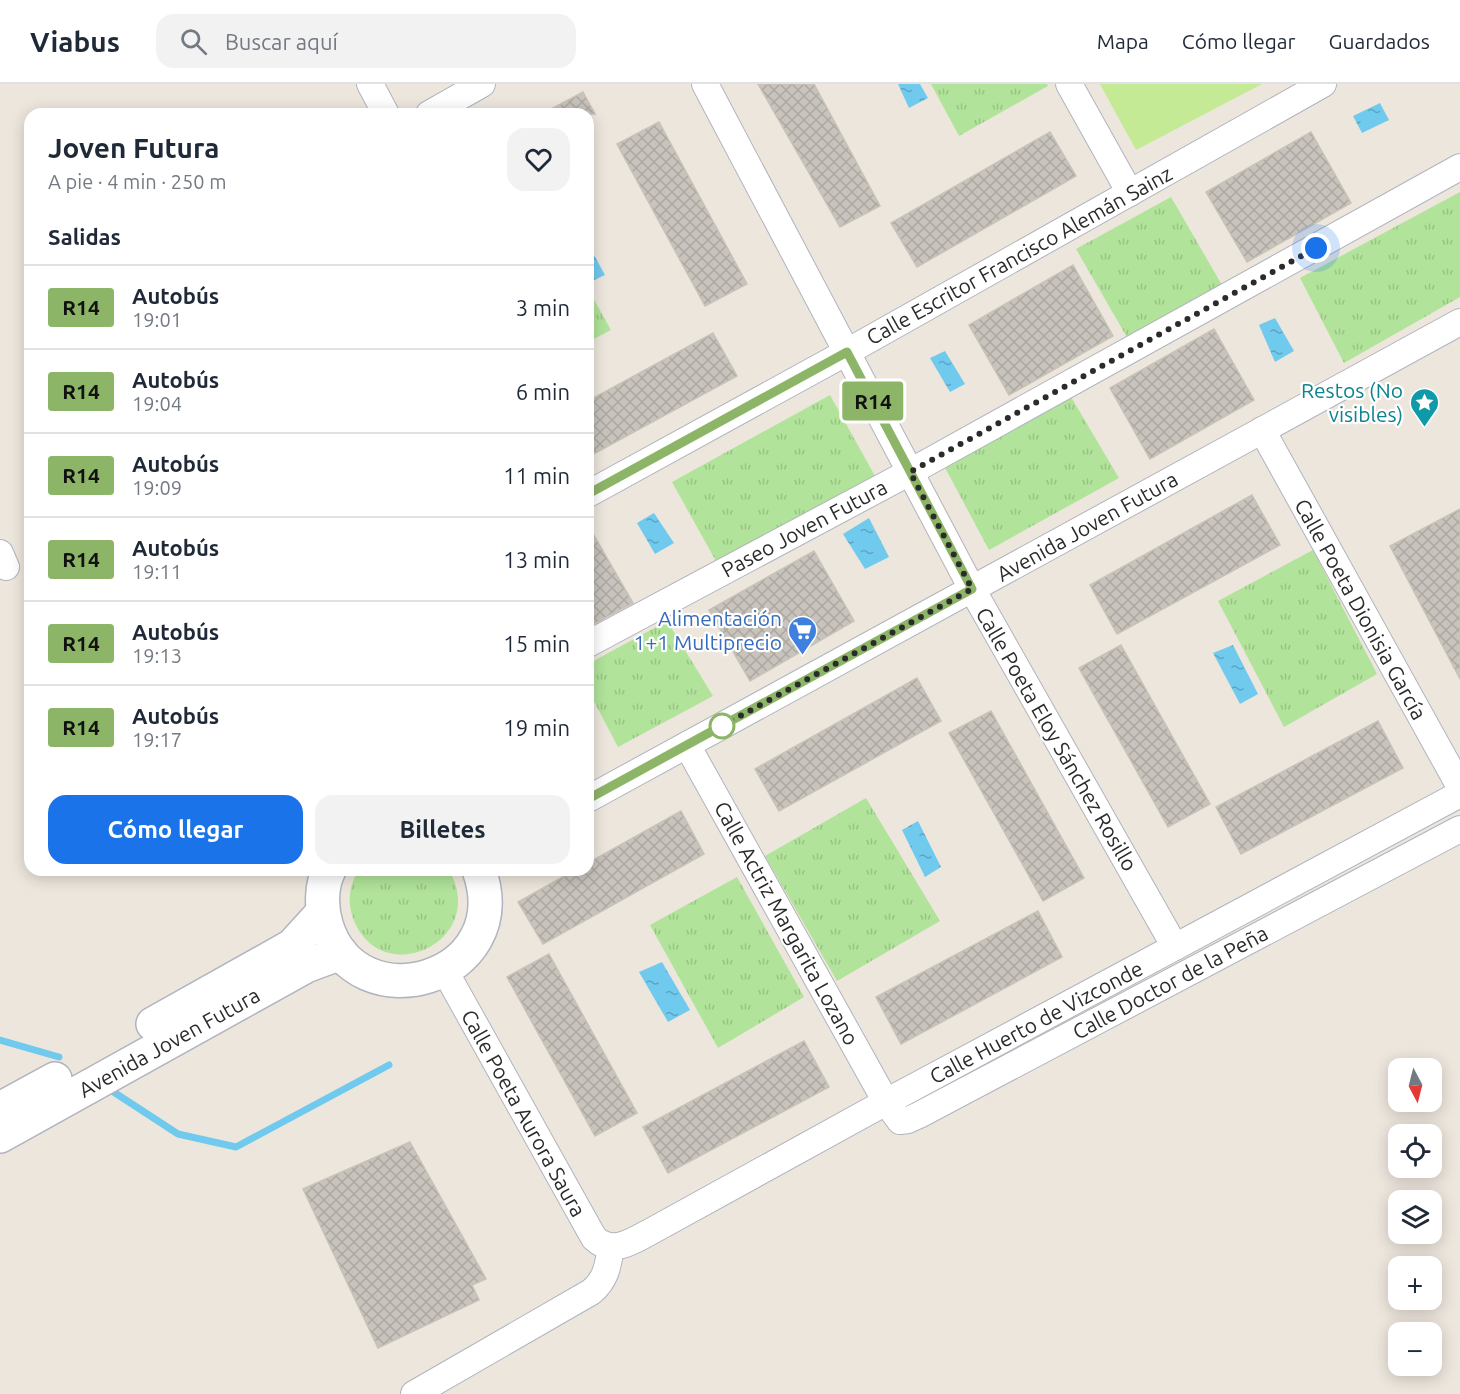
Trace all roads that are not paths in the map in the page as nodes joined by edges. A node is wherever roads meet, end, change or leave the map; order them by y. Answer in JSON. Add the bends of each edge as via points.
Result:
{"nodes":[{"id":1,"x":370,"y":84,"type":"edge"},
{"id":2,"x":482,"y":84,"type":"edge"},
{"id":3,"x":705,"y":84,"type":"edge"},
{"id":4,"x":1069,"y":84,"type":"edge"},
{"id":5,"x":1323,"y":84,"type":"edge"},
{"id":6,"x":383,"y":108,"type":"edge"},
{"id":7,"x":440,"y":108,"type":"edge"},
{"id":8,"x":1460,"y":166,"type":"edge"},
{"id":9,"x":1130,"y":193,"type":"junction"},
{"id":10,"x":1460,"y":322,"type":"edge"},
{"id":11,"x":847,"y":352,"type":"junction"},
{"id":12,"x":1262,"y":430,"type":"junction"},
{"id":13,"x":910,"y":472,"type":"junction"},
{"id":14,"x":594,"y":491,"type":"edge"},
{"id":15,"x":972,"y":589,"type":"junction"},
{"id":16,"x":594,"y":641,"type":"edge"},
{"id":17,"x":687,"y":745,"type":"junction"},
{"id":18,"x":1460,"y":787,"type":"edge"},
{"id":19,"x":1460,"y":794,"type":"edge"},
{"id":20,"x":594,"y":796,"type":"edge"},
{"id":21,"x":1460,"y":829,"type":"edge"},
{"id":22,"x":326,"y":876,"type":"edge"},
{"id":23,"x":481,"y":876,"type":"edge"},
{"id":24,"x":322,"y":913,"type":"junction"},
{"id":25,"x":1175,"y":947,"type":"junction"},
{"id":26,"x":341,"y":952,"type":"junction"},
{"id":27,"x":445,"y":971,"type":"junction"},
{"id":28,"x":886,"y":1102,"type":"junction"},
{"id":29,"x":0,"y":1109,"type":"edge"},
{"id":30,"x":0,"y":1136,"type":"edge"},
{"id":31,"x":611,"y":1247,"type":"junction"},
{"id":32,"x":414,"y":1394,"type":"edge"}],
"edges":[{"from":1,"to":6,"type":"street"},
{"from":2,"to":7,"type":"street"},
{"from":3,"to":11,"type":"street","name":"Calle Poeta Eloy Sánchez Rosillo"},
{"from":4,"to":9,"type":"street"},
{"from":5,"to":9,"type":"street","name":"Calle Escritor Francisco Alemán Sainz"},
{"from":8,"to":13,"type":"street","name":"Paseo Joven Futura"},
{"from":9,"to":11,"type":"street","name":"Calle Escritor Francisco Alemán Sainz"},
{"from":10,"to":12,"type":"street","name":"Avenida Joven Futura"},
{"from":11,"to":13,"type":"street","name":"Calle Poeta Eloy Sánchez Rosillo"},
{"from":11,"to":14,"type":"street","name":"Calle Escritor Francisco Alemán Sainz"},
{"from":12,"to":15,"type":"street","name":"Avenida Joven Futura"},
{"from":12,"to":18,"type":"street","name":"Calle Poeta Dionisia García"},
{"from":13,"to":15,"type":"street","name":"Calle Poeta Eloy Sánchez Rosillo"},
{"from":13,"to":16,"type":"street","name":"Paseo Joven Futura"},
{"from":15,"to":17,"type":"street","name":"Avenida Joven Futura"},
{"from":15,"to":25,"type":"street","name":"Calle Poeta Eloy Sánchez Rosillo"},
{"from":17,"to":20,"type":"street","name":"Avenida Joven Futura"},
{"from":17,"to":28,"type":"street","name":"Calle Actriz Margarita Lozano"},
{"from":19,"to":25,"type":"street","name":"Calle Huerto de Vizconde"},
{"from":21,"to":28,"type":"street","name":"Calle Doctor de la Peña","via":[[908,1120],[897,1119]]},
{"from":22,"to":24,"type":"street"},
{"from":23,"to":27,"type":"street","via":[[485,910],[478,934],[465,955]]},
{"from":24,"to":26,"type":"street"},
{"from":24,"to":29,"type":"street","name":"Avenida Joven Futura","via":[[292,946]]},
{"from":25,"to":28,"type":"street","name":"Calle Huerto de Vizconde"},
{"from":26,"to":27,"type":"street","via":[[359,969],[382,979],[414,981]]},
{"from":26,"to":30,"type":"street","name":"Avenida Joven Futura","via":[[306,966]]},
{"from":27,"to":31,"type":"street","name":"Calle Poeta Aurora Saura","via":[[587,1226],[598,1242]]},
{"from":28,"to":31,"type":"street","name":"Calle Huerto de Vizconde","via":[[648,1233]]},
{"from":31,"to":32,"type":"street","via":[[604,1278],[591,1292]]}]}
